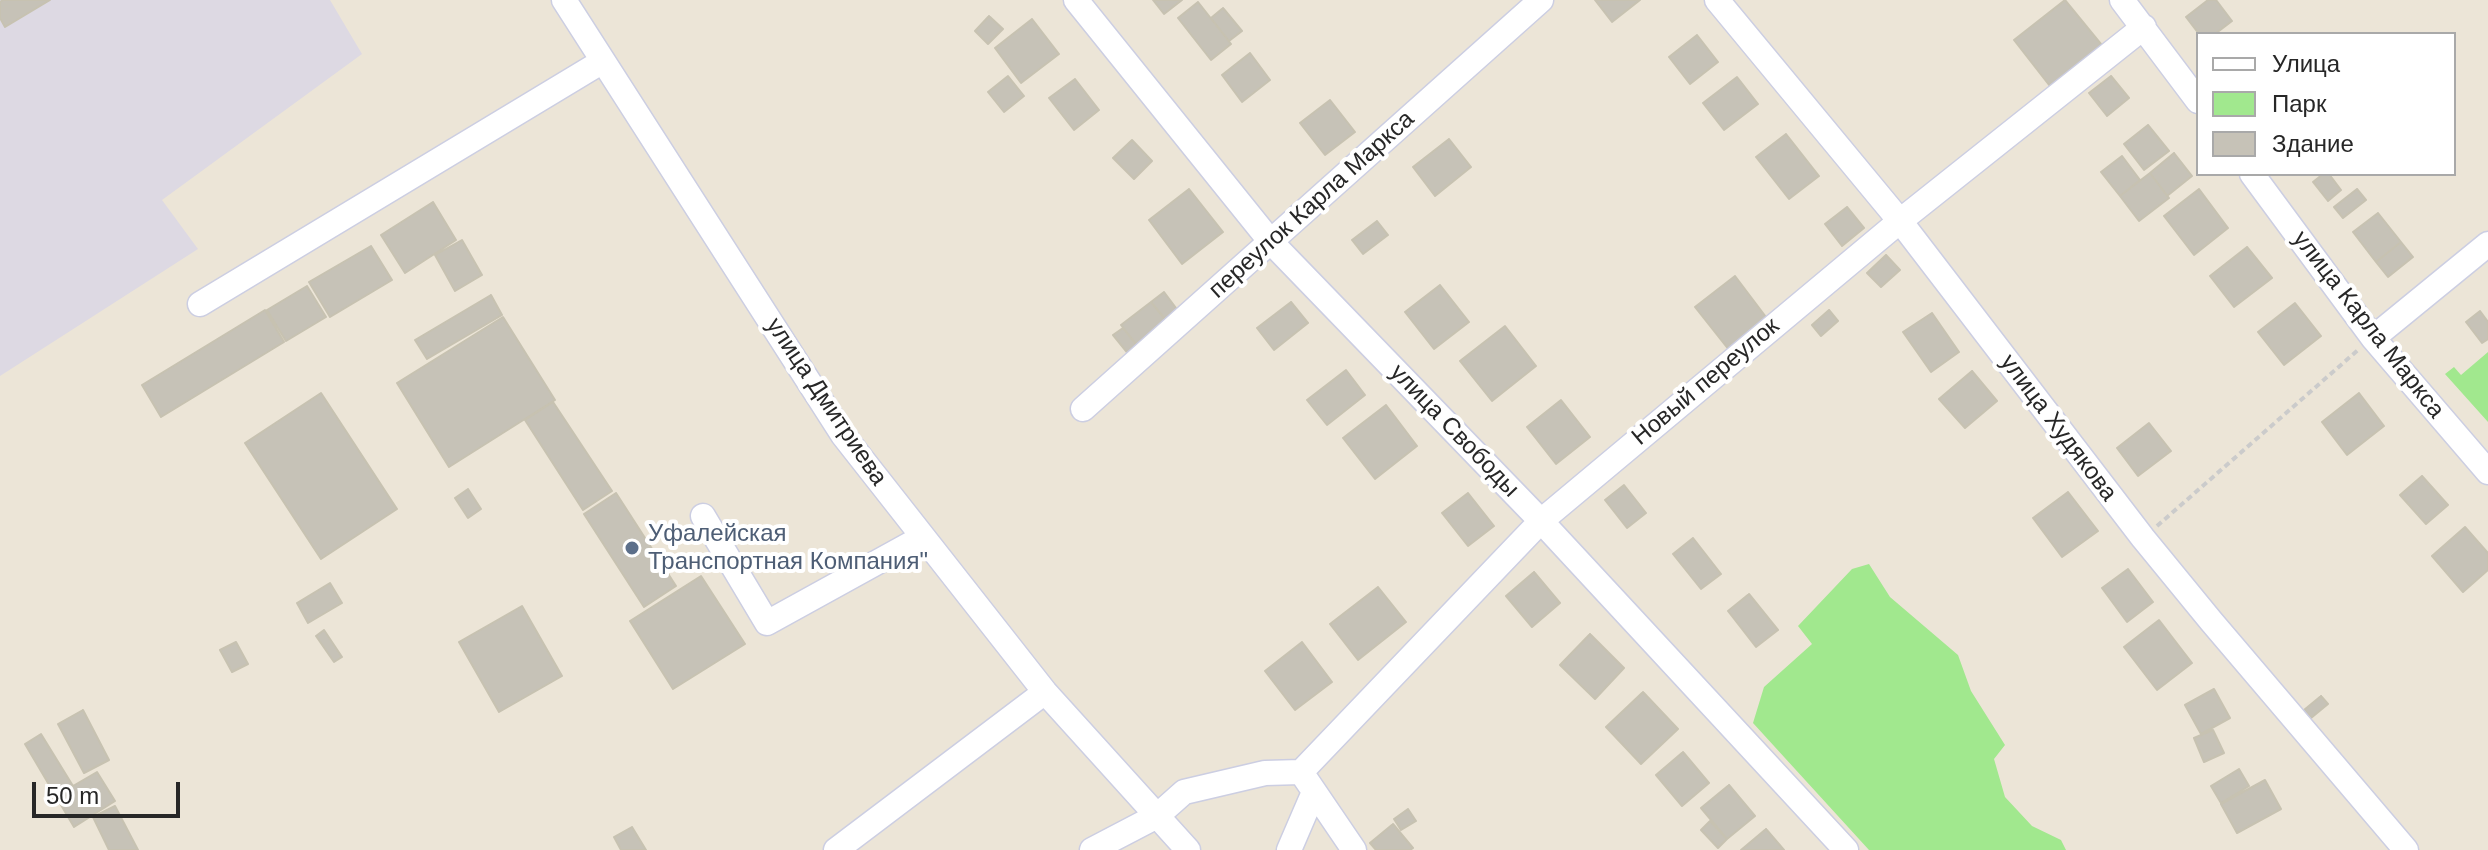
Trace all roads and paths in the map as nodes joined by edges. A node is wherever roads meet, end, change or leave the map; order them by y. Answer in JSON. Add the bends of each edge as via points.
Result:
{"nodes":[{"id":1,"x":564,"y":0,"type":"edge"},
{"id":2,"x":1076,"y":0,"type":"edge"},
{"id":3,"x":1541,"y":0,"type":"edge"},
{"id":4,"x":1717,"y":0,"type":"edge"},
{"id":5,"x":2122,"y":0,"type":"edge"},
{"id":6,"x":2144,"y":27,"type":"junction"},
{"id":7,"x":603,"y":61,"type":"junction"},
{"id":8,"x":2196,"y":98,"type":"edge"},
{"id":9,"x":2253,"y":176,"type":"edge"},
{"id":10,"x":1900,"y":221,"type":"junction"},
{"id":11,"x":1271,"y":242,"type":"junction"},
{"id":12,"x":2488,"y":244,"type":"edge"},
{"id":13,"x":200,"y":304,"type":"dead end"},
{"id":14,"x":2373,"y":338,"type":"junction"},
{"id":15,"x":1083,"y":409,"type":"dead end"},
{"id":16,"x":2488,"y":472,"type":"edge"},
{"id":17,"x":703,"y":516,"type":"dead end"},
{"id":18,"x":1541,"y":521,"type":"junction"},
{"id":19,"x":923,"y":537,"type":"junction"},
{"id":20,"x":2143,"y":538,"type":"junction"},
{"id":21,"x":1045,"y":692,"type":"junction"},
{"id":22,"x":1308,"y":782,"type":"junction"},
{"id":23,"x":1157,"y":816,"type":"junction"},
{"id":24,"x":836,"y":850,"type":"edge"},
{"id":25,"x":1092,"y":850,"type":"edge"},
{"id":26,"x":1188,"y":850,"type":"edge"},
{"id":27,"x":1289,"y":850,"type":"edge"},
{"id":28,"x":1354,"y":850,"type":"edge"},
{"id":29,"x":1846,"y":850,"type":"edge"},
{"id":30,"x":2406,"y":850,"type":"edge"}],
"edges":[{"from":1,"to":7,"type":"street","name":"улица Дмитриева"},
{"from":2,"to":11,"type":"street","name":"улица Свободы"},
{"from":3,"to":11,"type":"street","name":"переулок Карла Маркса"},
{"from":4,"to":10,"type":"street","name":"улица Худякова"},
{"from":5,"to":6,"type":"street"},
{"from":6,"to":8,"type":"street"},
{"from":6,"to":10,"type":"street","name":"Новый переулок"},
{"from":7,"to":13,"type":"street"},
{"from":7,"to":19,"type":"street","name":"улица Дмитриева","via":[[843,435]]},
{"from":9,"to":14,"type":"street","name":"улица Карла Маркса"},
{"from":10,"to":18,"type":"street","name":"Новый переулок"},
{"from":10,"to":20,"type":"street","name":"улица Худякова"},
{"from":11,"to":15,"type":"street","name":"переулок Карла Маркса"},
{"from":11,"to":18,"type":"street","name":"улица Свободы"},
{"from":12,"to":14,"type":"street"},
{"from":14,"to":16,"type":"street","name":"улица Карла Маркса"},
{"from":14,"to":20,"type":"path"},
{"from":17,"to":19,"type":"street","via":[[767,623]]},
{"from":18,"to":22,"type":"street","name":"Новый переулок"},
{"from":18,"to":29,"type":"street","name":"улица Свободы"},
{"from":19,"to":21,"type":"street","name":"улица Дмитриева"},
{"from":20,"to":30,"type":"street","name":"улица Худякова"},
{"from":21,"to":23,"type":"street","name":"улица Дмитриева"},
{"from":21,"to":24,"type":"street"},
{"from":22,"to":23,"type":"street","via":[[1265,773],[1184,792]]},
{"from":22,"to":27,"type":"street"},
{"from":22,"to":28,"type":"street"},
{"from":23,"to":25,"type":"street"},
{"from":23,"to":26,"type":"street","name":"улица Дмитриева"}]}
